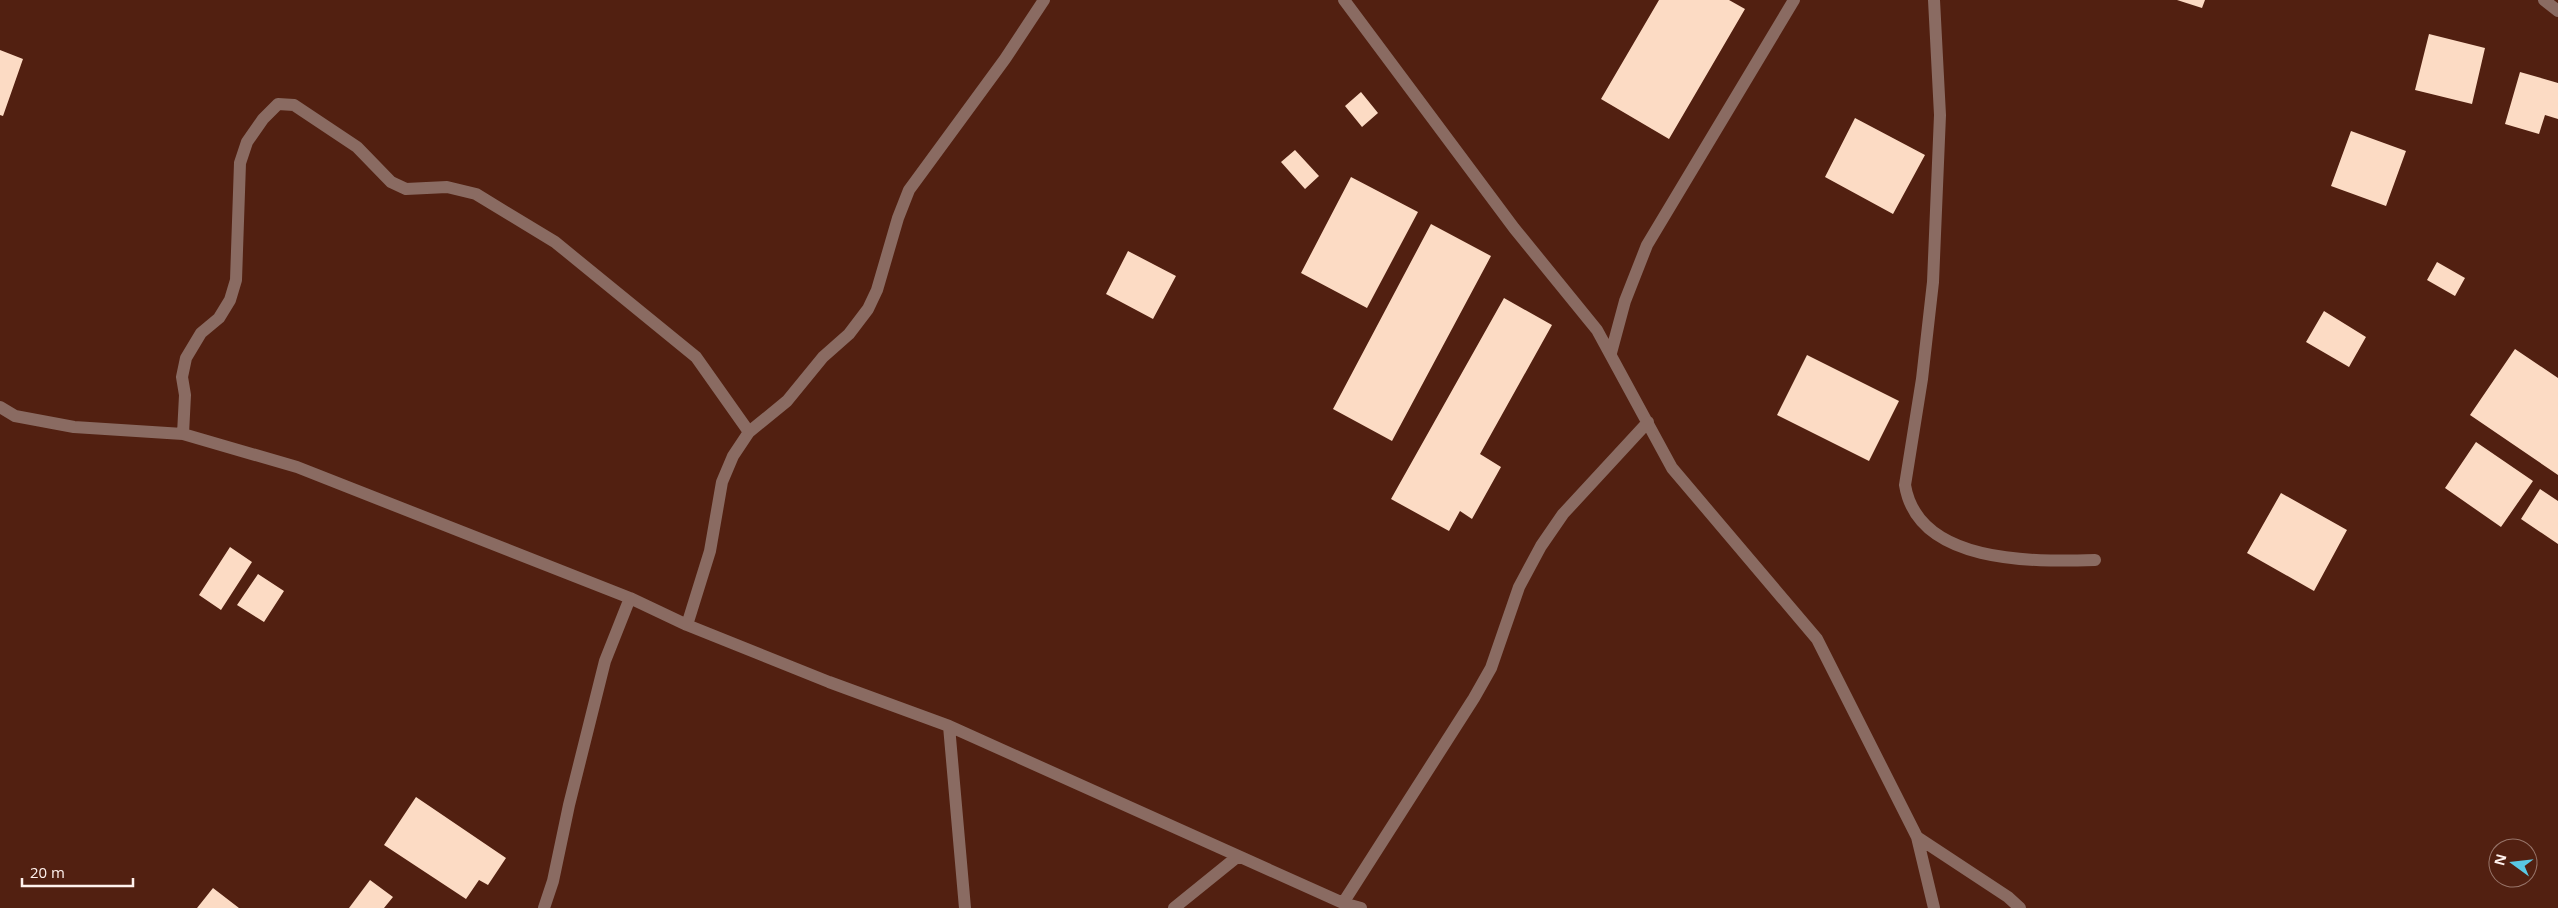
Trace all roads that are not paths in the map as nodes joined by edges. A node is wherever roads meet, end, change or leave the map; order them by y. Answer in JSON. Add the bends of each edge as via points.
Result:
{"nodes":[{"id":1,"x":1044,"y":0,"type":"edge"},
{"id":2,"x":1344,"y":0,"type":"edge"},
{"id":3,"x":1794,"y":0,"type":"edge"},
{"id":4,"x":1934,"y":0,"type":"edge"},
{"id":5,"x":2544,"y":0,"type":"edge"},
{"id":6,"x":2558,"y":11,"type":"edge"},
{"id":7,"x":1610,"y":353,"type":"junction"},
{"id":8,"x":0,"y":407,"type":"edge"},
{"id":9,"x":1648,"y":422,"type":"junction"},
{"id":10,"x":748,"y":432,"type":"junction"},
{"id":11,"x":183,"y":434,"type":"junction"},
{"id":12,"x":2095,"y":560,"type":"dead end"},
{"id":13,"x":630,"y":598,"type":"junction"},
{"id":14,"x":687,"y":625,"type":"junction"},
{"id":15,"x":949,"y":726,"type":"junction"},
{"id":16,"x":1917,"y":837,"type":"junction"},
{"id":17,"x":1237,"y":857,"type":"junction"},
{"id":18,"x":1343,"y":903,"type":"junction"},
{"id":19,"x":544,"y":908,"type":"edge"},
{"id":20,"x":965,"y":908,"type":"edge"},
{"id":21,"x":1174,"y":908,"type":"edge"},
{"id":22,"x":1361,"y":908,"type":"edge"},
{"id":23,"x":1934,"y":908,"type":"edge"},
{"id":24,"x":2020,"y":908,"type":"edge"}],
"edges":[{"from":1,"to":10,"type":"street","via":[[909,190],[868,309],[787,401]]},
{"from":2,"to":7,"type":"street","via":[[1514,228],[1596,330]]},
{"from":3,"to":7,"type":"street","via":[[1647,245],[1625,301]]},
{"from":4,"to":12,"type":"street","via":[[1940,115],[1933,282],[1905,485],[1908,502],[1916,517],[1944,541],[2041,562]]},
{"from":5,"to":6,"type":"street"},
{"from":7,"to":9,"type":"street"},
{"from":8,"to":11,"type":"street","via":[[15,416],[74,427]]},
{"from":9,"to":16,"type":"street","via":[[1672,468],[1817,639]]},
{"from":9,"to":18,"type":"street","via":[[1563,514],[1541,546],[1522,580],[1491,668]]},
{"from":10,"to":11,"type":"street","via":[[696,357],[555,242],[476,194],[447,187],[406,189],[391,182],[357,147],[294,105],[278,104],[247,142],[240,163],[236,280],[230,300],[219,318],[200,333],[186,358],[182,377],[185,395]]},
{"from":10,"to":14,"type":"street","via":[[722,482],[710,551]]},
{"from":11,"to":13,"type":"street","via":[[297,467]]},
{"from":13,"to":14,"type":"street"},
{"from":13,"to":19,"type":"street","via":[[605,661],[569,805],[554,881]]},
{"from":14,"to":15,"type":"street"},
{"from":15,"to":17,"type":"street"},
{"from":15,"to":20,"type":"street"},
{"from":16,"to":23,"type":"street"},
{"from":16,"to":24,"type":"street"},
{"from":17,"to":18,"type":"street"},
{"from":17,"to":21,"type":"street"},
{"from":18,"to":22,"type":"street"}]}
